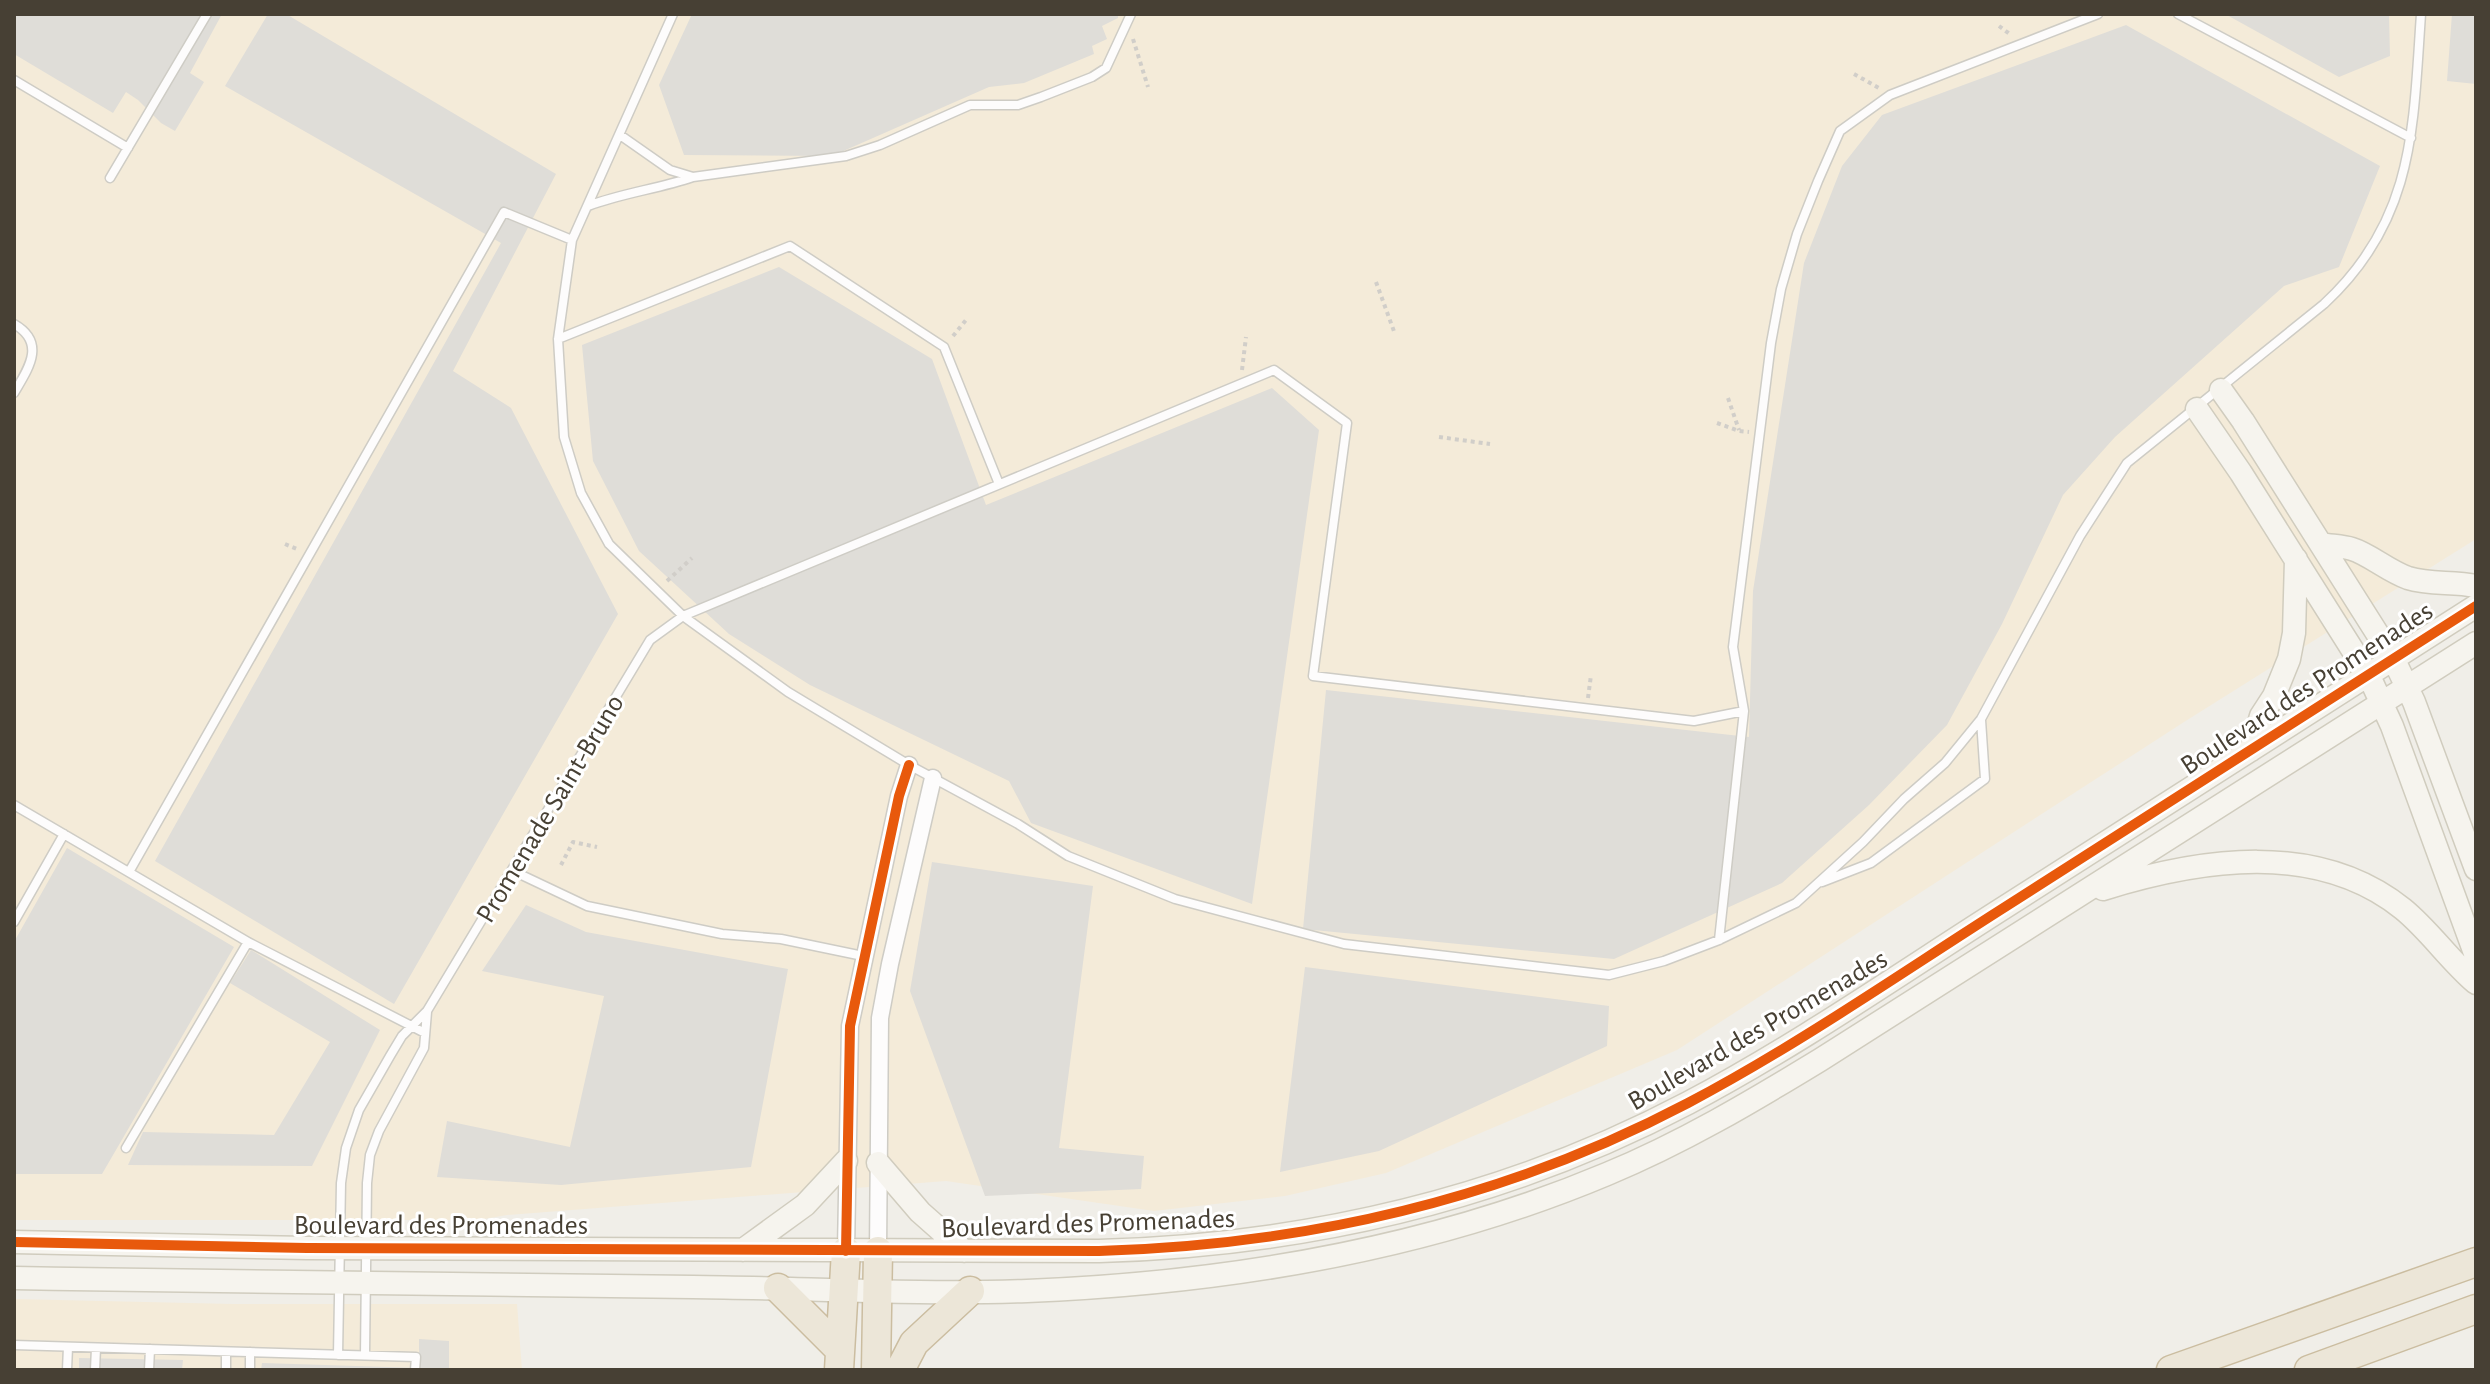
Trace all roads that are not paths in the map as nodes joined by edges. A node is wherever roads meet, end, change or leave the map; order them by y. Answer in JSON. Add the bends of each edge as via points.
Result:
{"nodes":[{"id":1,"x":207,"y":14,"type":"edge"},
{"id":2,"x":673,"y":14,"type":"edge"},
{"id":3,"x":2098,"y":14,"type":"edge"},
{"id":4,"x":2178,"y":14,"type":"edge"},
{"id":5,"x":2421,"y":14,"type":"edge"},
{"id":6,"x":1129,"y":18,"type":"edge"},
{"id":7,"x":14,"y":80,"type":"edge"},
{"id":8,"x":620,"y":135,"type":"junction"},
{"id":9,"x":2411,"y":138,"type":"junction"},
{"id":10,"x":128,"y":148,"type":"junction"},
{"id":11,"x":693,"y":177,"type":"junction"},
{"id":12,"x":110,"y":178,"type":"dead end"},
{"id":13,"x":588,"y":206,"type":"junction"},
{"id":14,"x":572,"y":240,"type":"junction"},
{"id":15,"x":14,"y":324,"type":"edge"},
{"id":16,"x":558,"y":339,"type":"junction"},
{"id":17,"x":2221,"y":390,"type":"junction"},
{"id":18,"x":14,"y":393,"type":"edge"},
{"id":19,"x":2197,"y":409,"type":"junction"},
{"id":20,"x":999,"y":484,"type":"junction"},
{"id":21,"x":2321,"y":544,"type":"junction"},
{"id":22,"x":2296,"y":559,"type":"junction"},
{"id":23,"x":2476,"y":586,"type":"edge"},
{"id":24,"x":2476,"y":606,"type":"edge"},
{"id":25,"x":683,"y":616,"type":"junction"},
{"id":26,"x":2476,"y":643,"type":"edge"},
{"id":27,"x":2394,"y":660,"type":"junction"},
{"id":28,"x":2369,"y":676,"type":"junction"},
{"id":29,"x":2407,"y":686,"type":"junction"},
{"id":30,"x":2382,"y":702,"type":"junction"},
{"id":31,"x":1744,"y":711,"type":"junction"},
{"id":32,"x":1981,"y":719,"type":"junction"},
{"id":33,"x":2251,"y":750,"type":"junction"},
{"id":34,"x":909,"y":765,"type":"junction"},
{"id":35,"x":933,"y":778,"type":"junction"},
{"id":36,"x":14,"y":805,"type":"edge"},
{"id":37,"x":64,"y":834,"type":"junction"},
{"id":38,"x":2476,"y":869,"type":"edge"},
{"id":39,"x":513,"y":871,"type":"junction"},
{"id":40,"x":129,"y":872,"type":"junction"},
{"id":41,"x":1814,"y":886,"type":"junction"},
{"id":42,"x":2075,"y":898,"type":"junction"},
{"id":43,"x":14,"y":922,"type":"edge"},
{"id":44,"x":1719,"y":940,"type":"junction"},
{"id":45,"x":248,"y":942,"type":"junction"},
{"id":46,"x":863,"y":956,"type":"junction"},
{"id":47,"x":2476,"y":956,"type":"edge"},
{"id":48,"x":2476,"y":983,"type":"edge"},
{"id":49,"x":427,"y":1011,"type":"junction"},
{"id":50,"x":412,"y":1026,"type":"junction"},
{"id":51,"x":425,"y":1033,"type":"junction"},
{"id":52,"x":126,"y":1148,"type":"dead end"},
{"id":53,"x":846,"y":1161,"type":"junction"},
{"id":54,"x":878,"y":1163,"type":"junction"},
{"id":55,"x":14,"y":1242,"type":"edge"},
{"id":56,"x":340,"y":1248,"type":"junction"},
{"id":57,"x":367,"y":1248,"type":"junction"},
{"id":58,"x":743,"y":1250,"type":"junction"},
{"id":59,"x":846,"y":1251,"type":"junction"},
{"id":60,"x":878,"y":1251,"type":"junction"},
{"id":61,"x":964,"y":1251,"type":"junction"},
{"id":62,"x":2476,"y":1255,"type":"edge"},
{"id":63,"x":2476,"y":1262,"type":"edge"},
{"id":64,"x":14,"y":1278,"type":"edge"},
{"id":65,"x":2417,"y":1282,"type":"junction"},
{"id":66,"x":340,"y":1283,"type":"junction"},
{"id":67,"x":368,"y":1283,"type":"junction"},
{"id":68,"x":778,"y":1288,"type":"junction"},
{"id":69,"x":842,"y":1289,"type":"junction"},
{"id":70,"x":878,"y":1290,"type":"junction"},
{"id":71,"x":970,"y":1291,"type":"junction"},
{"id":72,"x":2476,"y":1309,"type":"edge"},
{"id":73,"x":14,"y":1345,"type":"edge"},
{"id":74,"x":68,"y":1347,"type":"junction"},
{"id":75,"x":96,"y":1348,"type":"junction"},
{"id":76,"x":150,"y":1349,"type":"junction"},
{"id":77,"x":226,"y":1352,"type":"junction"},
{"id":78,"x":250,"y":1352,"type":"junction"},
{"id":79,"x":338,"y":1355,"type":"junction"},
{"id":80,"x":365,"y":1355,"type":"junction"},
{"id":81,"x":839,"y":1360,"type":"edge"},
{"id":82,"x":67,"y":1370,"type":"edge"},
{"id":83,"x":95,"y":1370,"type":"edge"},
{"id":84,"x":149,"y":1370,"type":"edge"},
{"id":85,"x":226,"y":1370,"type":"edge"},
{"id":86,"x":250,"y":1370,"type":"edge"},
{"id":87,"x":415,"y":1370,"type":"edge"},
{"id":88,"x":876,"y":1370,"type":"edge"},
{"id":89,"x":900,"y":1370,"type":"edge"},
{"id":90,"x":2171,"y":1370,"type":"edge"},
{"id":91,"x":2309,"y":1370,"type":"edge"}],
"edges":[{"from":1,"to":10,"type":"lane"},
{"from":2,"to":8,"type":"lane"},
{"from":3,"to":31,"type":"lane","via":[[1890,95],[1840,131],[1797,234],[1771,343],[1733,647]]},
{"from":4,"to":9,"type":"lane"},
{"from":5,"to":9,"type":"lane"},
{"from":6,"to":11,"type":"lane","via":[[1106,68],[1041,97],[1018,105],[970,105],[846,156]]},
{"from":7,"to":10,"type":"lane"},
{"from":8,"to":11,"type":"lane","via":[[670,170]]},
{"from":8,"to":13,"type":"lane"},
{"from":9,"to":17,"type":"lane","via":[[2397,200],[2361,263],[2324,304]]},
{"from":10,"to":12,"type":"lane"},
{"from":11,"to":13,"type":"lane"},
{"from":13,"to":14,"type":"lane"},
{"from":14,"to":16,"type":"lane"},
{"from":14,"to":40,"type":"lane","via":[[504,212]]},
{"from":15,"to":18,"type":"lane","via":[[25,330],[32,344],[32,361]]},
{"from":16,"to":20,"type":"lane","via":[[790,246],[944,347]]},
{"from":16,"to":25,"type":"lane","via":[[564,437],[581,493],[609,544]]},
{"from":17,"to":19,"type":"lane"},
{"from":17,"to":21,"type":"street"},
{"from":19,"to":22,"type":"street"},
{"from":19,"to":32,"type":"lane","via":[[2115,479]]},
{"from":20,"to":25,"type":"lane","name":"Promenade Saint-Bruno"},
{"from":20,"to":31,"type":"lane","name":"Promenade Saint-Bruno","via":[[1274,370],[1347,423],[1313,676],[1694,721]]},
{"from":21,"to":23,"type":"street","via":[[2354,549],[2406,577]]},
{"from":21,"to":27,"type":"street"},
{"from":22,"to":28,"type":"street"},
{"from":22,"to":33,"type":"street","via":[[2289,659]]},
{"from":24,"to":27,"type":"street","name":"Boulevard des Promenades"},
{"from":25,"to":34,"type":"lane","via":[[810,707]]},
{"from":25,"to":39,"type":"lane","name":"Promenade Saint-Bruno","via":[[650,640]]},
{"from":26,"to":29,"type":"street","name":"Boulevard des Promenades"},
{"from":27,"to":28,"type":"street","name":"Boulevard des Promenades"},
{"from":27,"to":29,"type":"street"},
{"from":28,"to":30,"type":"street"},
{"from":28,"to":33,"type":"street","name":"Boulevard des Promenades"},
{"from":29,"to":30,"type":"street","name":"Boulevard des Promenades"},
{"from":29,"to":38,"type":"street"},
{"from":30,"to":42,"type":"street","name":"Boulevard des Promenades"},
{"from":30,"to":47,"type":"street"},
{"from":31,"to":44,"type":"lane"},
{"from":32,"to":41,"type":"lane","via":[[1945,763]]},
{"from":32,"to":41,"type":"lane","via":[[1985,779],[1871,863]]},
{"from":33,"to":61,"type":"street","name":"Boulevard des Promenades","via":[[1765,1060],[1660,1117],[1557,1162],[1422,1207],[1276,1237],[1159,1249]]},
{"from":34,"to":35,"type":"lane"},
{"from":34,"to":46,"type":"street"},
{"from":35,"to":44,"type":"lane","via":[[1068,856],[1175,899],[1330,941],[1609,975]]},
{"from":35,"to":54,"type":"street","via":[[880,1018]]},
{"from":36,"to":37,"type":"lane"},
{"from":37,"to":40,"type":"lane"},
{"from":37,"to":43,"type":"lane"},
{"from":39,"to":46,"type":"lane","via":[[587,906]]},
{"from":39,"to":49,"type":"lane","name":"Promenade Saint-Bruno"},
{"from":40,"to":45,"type":"lane"},
{"from":41,"to":44,"type":"lane","via":[[1796,903]]},
{"from":42,"to":48,"type":"street","via":[[2210,864],[2278,862],[2319,869],[2390,899]]},
{"from":42,"to":71,"type":"street","name":"Boulevard des Promenades","via":[[1741,1108],[1662,1150],[1536,1202],[1421,1238],[1300,1264],[1095,1286]]},
{"from":45,"to":50,"type":"lane"},
{"from":45,"to":52,"type":"lane"},
{"from":46,"to":53,"type":"street","via":[[849,1037]]},
{"from":49,"to":50,"type":"lane","name":"Promenade Saint-Bruno"},
{"from":49,"to":51,"type":"lane","name":"Promenade Saint-Bruno"},
{"from":50,"to":51,"type":"lane"},
{"from":50,"to":56,"type":"lane","name":"Promenade Saint-Bruno","via":[[363,1103],[350,1134],[341,1183]]},
{"from":51,"to":57,"type":"lane","name":"Promenade Saint-Bruno","via":[[423,1051],[370,1155]]},
{"from":53,"to":58,"type":"street","via":[[805,1205]]},
{"from":53,"to":59,"type":"street"},
{"from":54,"to":60,"type":"street"},
{"from":54,"to":61,"type":"street","via":[[920,1212]]},
{"from":55,"to":56,"type":"street","name":"Boulevard des Promenades"},
{"from":56,"to":57,"type":"street","name":"Boulevard des Promenades"},
{"from":56,"to":66,"type":"lane","name":"Promenade Saint-Bruno"},
{"from":57,"to":58,"type":"street","name":"Boulevard des Promenades"},
{"from":57,"to":67,"type":"lane","name":"Promenade Saint-Bruno"},
{"from":58,"to":59,"type":"street","name":"Boulevard des Promenades"},
{"from":59,"to":60,"type":"street","name":"Boulevard des Promenades"},
{"from":59,"to":69,"type":"highway"},
{"from":60,"to":61,"type":"street","name":"Boulevard des Promenades"},
{"from":60,"to":70,"type":"highway"},
{"from":62,"to":65,"type":"highway"},
{"from":63,"to":65,"type":"highway"},
{"from":64,"to":66,"type":"street","name":"Boulevard des Promenades"},
{"from":65,"to":90,"type":"highway"},
{"from":66,"to":67,"type":"street","name":"Boulevard des Promenades"},
{"from":66,"to":79,"type":"lane","name":"Promenade Saint-Bruno"},
{"from":67,"to":68,"type":"street","name":"Boulevard des Promenades"},
{"from":67,"to":80,"type":"lane","name":"Promenade Saint-Bruno"},
{"from":68,"to":69,"type":"street","name":"Boulevard des Promenades"},
{"from":68,"to":81,"type":"highway"},
{"from":69,"to":70,"type":"street","name":"Boulevard des Promenades"},
{"from":69,"to":81,"type":"highway"},
{"from":70,"to":71,"type":"street","name":"Boulevard des Promenades"},
{"from":70,"to":88,"type":"highway"},
{"from":71,"to":89,"type":"highway","via":[[914,1343]]},
{"from":72,"to":91,"type":"highway"},
{"from":73,"to":74,"type":"lane"},
{"from":74,"to":75,"type":"lane"},
{"from":74,"to":82,"type":"lane"},
{"from":75,"to":76,"type":"lane"},
{"from":75,"to":83,"type":"lane"},
{"from":76,"to":77,"type":"lane"},
{"from":76,"to":84,"type":"lane"},
{"from":77,"to":78,"type":"lane"},
{"from":77,"to":85,"type":"lane"},
{"from":78,"to":79,"type":"lane"},
{"from":78,"to":86,"type":"lane"},
{"from":79,"to":80,"type":"lane"},
{"from":80,"to":87,"type":"lane","via":[[416,1357]]}]}
